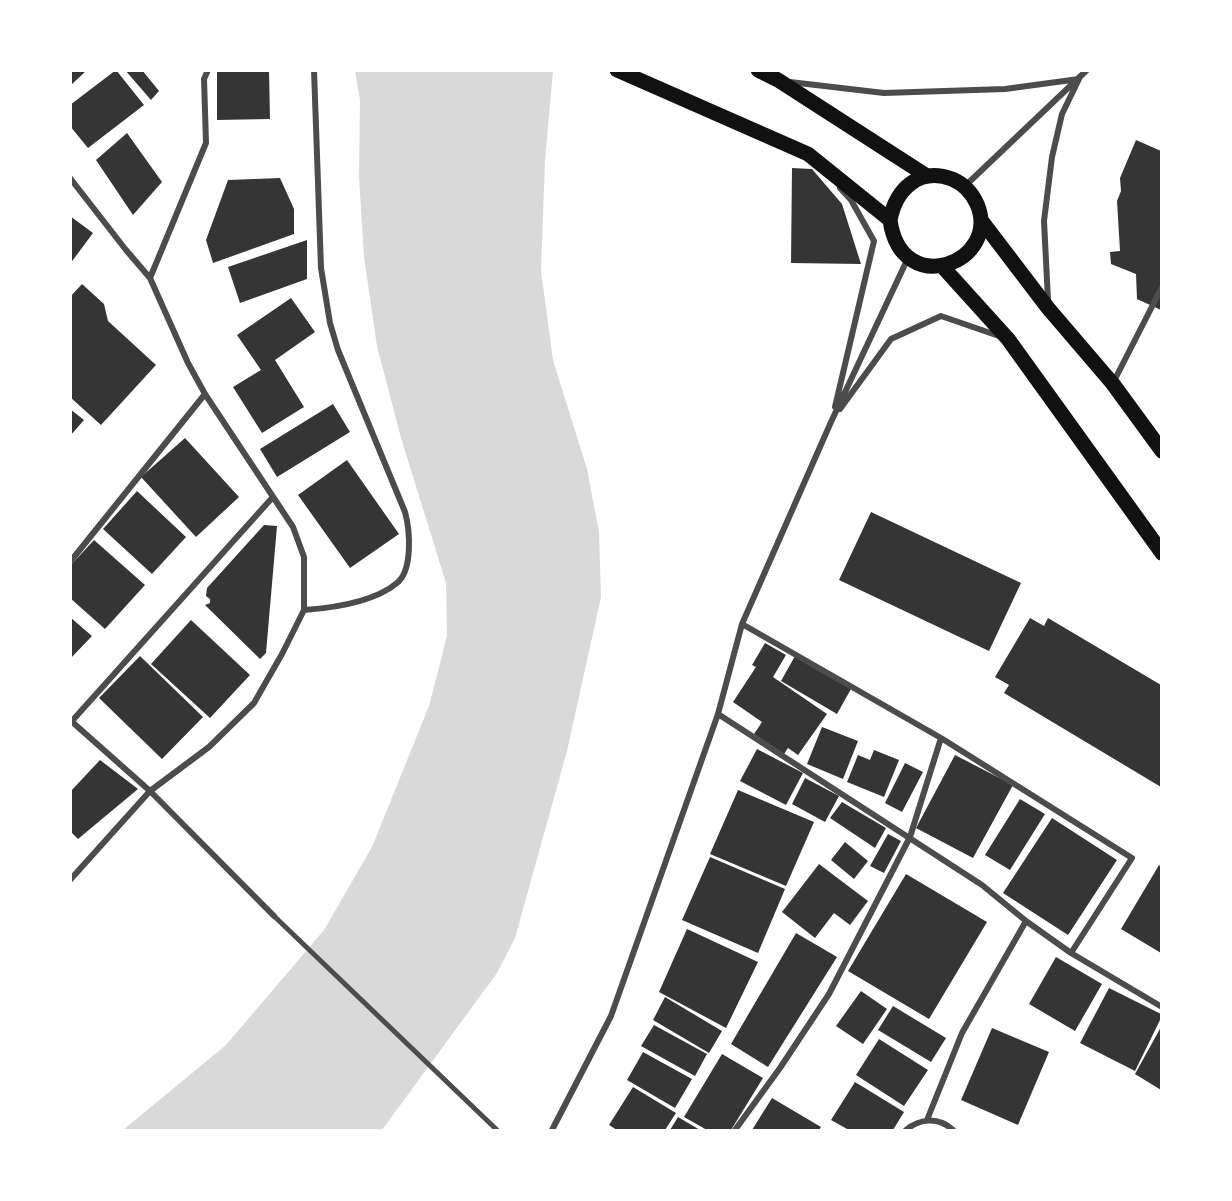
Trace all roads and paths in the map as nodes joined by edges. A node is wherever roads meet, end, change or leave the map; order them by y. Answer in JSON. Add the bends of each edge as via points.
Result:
{"nodes":[{"id":1,"x":207,"y":70,"type":"edge"},
{"id":2,"x":314,"y":70,"type":"edge"},
{"id":3,"x":617,"y":70,"type":"edge"},
{"id":4,"x":758,"y":70,"type":"edge"},
{"id":5,"x":1087,"y":70,"type":"edge"},
{"id":6,"x":1079,"y":79,"type":"junction"},
{"id":7,"x":778,"y":80,"type":"junction"},
{"id":8,"x":808,"y":154,"type":"junction"},
{"id":9,"x":927,"y":176,"type":"junction"},
{"id":10,"x":70,"y":177,"type":"edge"},
{"id":11,"x":965,"y":186,"type":"junction"},
{"id":12,"x":890,"y":220,"type":"junction"},
{"id":13,"x":981,"y":220,"type":"junction"},
{"id":14,"x":908,"y":257,"type":"junction"},
{"id":15,"x":942,"y":266,"type":"junction"},
{"id":16,"x":150,"y":278,"type":"junction"},
{"id":17,"x":1161,"y":287,"type":"edge"},
{"id":18,"x":1048,"y":308,"type":"junction"},
{"id":19,"x":1008,"y":339,"type":"junction"},
{"id":20,"x":1113,"y":384,"type":"junction"},
{"id":21,"x":205,"y":394,"type":"junction"},
{"id":22,"x":831,"y":422,"type":"junction"},
{"id":23,"x":1161,"y":451,"type":"edge"},
{"id":24,"x":272,"y":498,"type":"junction"},
{"id":25,"x":1161,"y":553,"type":"edge"},
{"id":26,"x":70,"y":562,"type":"edge"},
{"id":27,"x":304,"y":610,"type":"junction"},
{"id":28,"x":742,"y":624,"type":"junction"},
{"id":29,"x":718,"y":714,"type":"junction"},
{"id":30,"x":71,"y":721,"type":"edge"},
{"id":31,"x":941,"y":738,"type":"junction"},
{"id":32,"x":150,"y":791,"type":"junction"},
{"id":33,"x":910,"y":837,"type":"junction"},
{"id":34,"x":70,"y":880,"type":"edge"},
{"id":35,"x":274,"y":916,"type":"joint"},
{"id":36,"x":1026,"y":921,"type":"junction"},
{"id":37,"x":1071,"y":953,"type":"junction"},
{"id":38,"x":1161,"y":1007,"type":"edge"},
{"id":39,"x":927,"y":1120,"type":"junction"},
{"id":40,"x":497,"y":1131,"type":"edge"},
{"id":41,"x":552,"y":1131,"type":"edge"},
{"id":42,"x":735,"y":1131,"type":"edge"},
{"id":43,"x":906,"y":1131,"type":"edge"},
{"id":44,"x":953,"y":1131,"type":"edge"}],
"edges":[{"from":1,"to":16,"type":"street","via":[[206,143]]},
{"from":2,"to":27,"type":"street","via":[[321,268],[330,323],[405,512],[410,539],[398,582],[355,602]]},
{"from":3,"to":8,"type":"main road"},
{"from":4,"to":7,"type":"main road"},
{"from":5,"to":6,"type":"street"},
{"from":6,"to":7,"type":"street","via":[[1005,89],[884,93]]},
{"from":6,"to":11,"type":"street"},
{"from":6,"to":18,"type":"street","via":[[1062,114],[1052,157],[1044,221]]},
{"from":7,"to":9,"type":"main road"},
{"from":8,"to":12,"type":"main road"},
{"from":8,"to":22,"type":"street","via":[[851,200],[874,241]]},
{"from":9,"to":11,"type":"main road","via":[[940,176]]},
{"from":9,"to":12,"type":"main road","via":[[900,191]]},
{"from":10,"to":16,"type":"street"},
{"from":11,"to":13,"type":"main road","via":[[979,207]]},
{"from":12,"to":14,"type":"main road","via":[[895,241]]},
{"from":13,"to":15,"type":"main road","via":[[974,245],[965,255]]},
{"from":13,"to":18,"type":"main road"},
{"from":14,"to":15,"type":"main road","via":[[918,263]]},
{"from":14,"to":22,"type":"street"},
{"from":15,"to":19,"type":"main road"},
{"from":16,"to":21,"type":"street"},
{"from":17,"to":20,"type":"street"},
{"from":18,"to":20,"type":"main road"},
{"from":19,"to":22,"type":"street","via":[[941,316],[891,339]]},
{"from":19,"to":25,"type":"main road"},
{"from":20,"to":23,"type":"main road"},
{"from":21,"to":24,"type":"street"},
{"from":21,"to":26,"type":"street"},
{"from":22,"to":28,"type":"street"},
{"from":24,"to":27,"type":"street","via":[[293,527],[304,557]]},
{"from":24,"to":30,"type":"street"},
{"from":27,"to":32,"type":"street","via":[[254,704],[209,747]]},
{"from":28,"to":29,"type":"street"},
{"from":28,"to":31,"type":"street"},
{"from":29,"to":33,"type":"street"},
{"from":29,"to":41,"type":"street","via":[[611,1016]]},
{"from":30,"to":32,"type":"street"},
{"from":31,"to":33,"type":"street"},
{"from":31,"to":37,"type":"street","via":[[1132,858]]},
{"from":32,"to":34,"type":"street"},
{"from":32,"to":35,"type":"street"},
{"from":33,"to":36,"type":"street","via":[[982,885]]},
{"from":33,"to":42,"type":"street","via":[[829,994]]},
{"from":35,"to":40,"type":"street"},
{"from":36,"to":37,"type":"street"},
{"from":36,"to":39,"type":"street","via":[[962,1034]]},
{"from":37,"to":38,"type":"street"},
{"from":39,"to":43,"type":"street"},
{"from":39,"to":44,"type":"street"}]}
